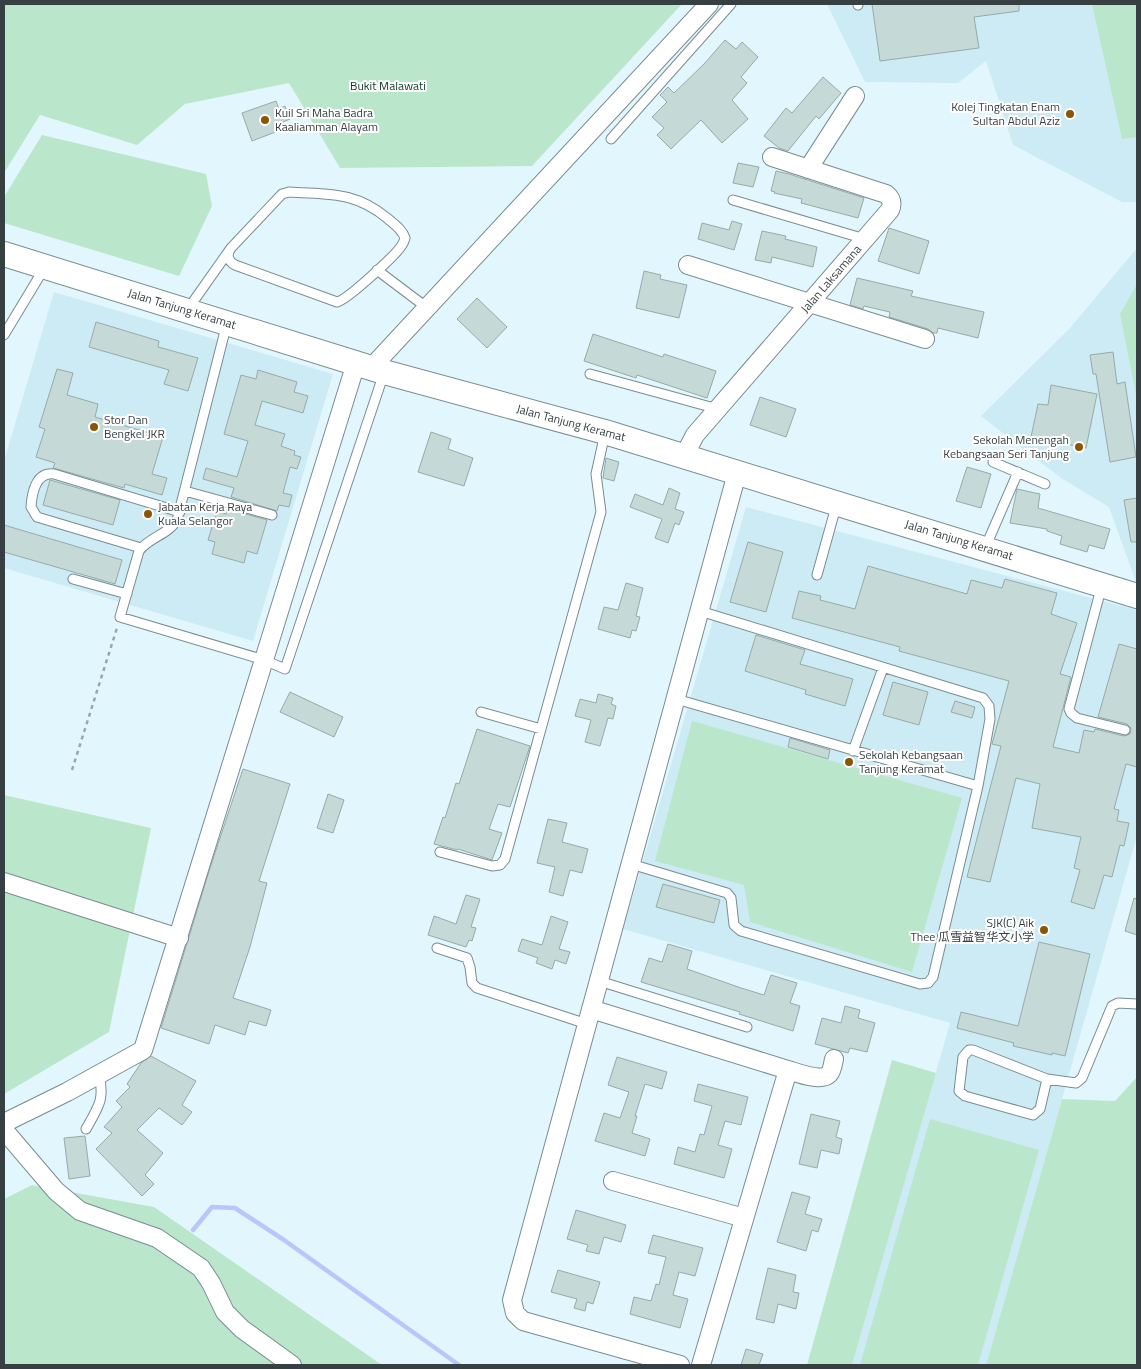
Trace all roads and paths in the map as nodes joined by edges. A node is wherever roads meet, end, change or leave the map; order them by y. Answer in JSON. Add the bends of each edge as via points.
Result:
{"nodes":[{"id":1,"x":709,"y":4,"type":"edge"},
{"id":2,"x":731,"y":4,"type":"edge"},
{"id":3,"x":659,"y":57,"type":"junction"},
{"id":4,"x":674,"y":68,"type":"junction"},
{"id":5,"x":855,"y":96,"type":"dead end"},
{"id":6,"x":611,"y":138,"type":"dead end"},
{"id":7,"x":772,"y":157,"type":"dead end"},
{"id":8,"x":808,"y":169,"type":"junction"},
{"id":9,"x":732,"y":200,"type":"dead end"},
{"id":10,"x":865,"y":239,"type":"junction"},
{"id":11,"x":231,"y":248,"type":"junction"},
{"id":12,"x":4,"y":254,"type":"edge"},
{"id":13,"x":688,"y":265,"type":"dead end"},
{"id":14,"x":46,"y":267,"type":"junction"},
{"id":15,"x":377,"y":270,"type":"junction"},
{"id":16,"x":809,"y":303,"type":"junction"},
{"id":17,"x":426,"y":307,"type":"junction"},
{"id":18,"x":187,"y":310,"type":"junction"},
{"id":19,"x":227,"y":323,"type":"junction"},
{"id":20,"x":4,"y":335,"type":"edge"},
{"id":21,"x":925,"y":339,"type":"dead end"},
{"id":22,"x":371,"y":368,"type":"junction"},
{"id":23,"x":590,"y":374,"type":"dead end"},
{"id":24,"x":718,"y":409,"type":"junction"},
{"id":25,"x":605,"y":432,"type":"junction"},
{"id":26,"x":684,"y":456,"type":"junction"},
{"id":27,"x":993,"y":462,"type":"dead end"},
{"id":28,"x":1018,"y":472,"type":"junction"},
{"id":29,"x":737,"y":474,"type":"junction"},
{"id":30,"x":1046,"y":484,"type":"dead end"},
{"id":31,"x":185,"y":490,"type":"junction"},
{"id":32,"x":837,"y":503,"type":"junction"},
{"id":33,"x":180,"y":512,"type":"junction"},
{"id":34,"x":272,"y":515,"type":"dead end"},
{"id":35,"x":141,"y":548,"type":"junction"},
{"id":36,"x":985,"y":548,"type":"junction"},
{"id":37,"x":817,"y":575,"type":"dead end"},
{"id":38,"x":73,"y":579,"type":"dead end"},
{"id":39,"x":1102,"y":585,"type":"junction"},
{"id":40,"x":127,"y":594,"type":"junction"},
{"id":41,"x":1137,"y":596,"type":"edge"},
{"id":42,"x":700,"y":611,"type":"junction"},
{"id":43,"x":120,"y":617,"type":"junction"},
{"id":44,"x":264,"y":660,"type":"junction"},
{"id":45,"x":883,"y":668,"type":"junction"},
{"id":46,"x":676,"y":699,"type":"junction"},
{"id":47,"x":480,"y":712,"type":"dead end"},
{"id":48,"x":541,"y":730,"type":"junction"},
{"id":49,"x":1125,"y":730,"type":"dead end"},
{"id":50,"x":853,"y":751,"type":"junction"},
{"id":51,"x":72,"y":770,"type":"dead end"},
{"id":52,"x":978,"y":786,"type":"junction"},
{"id":53,"x":440,"y":852,"type":"dead end"},
{"id":54,"x":631,"y":864,"type":"junction"},
{"id":55,"x":4,"y":882,"type":"edge"},
{"id":56,"x":178,"y":938,"type":"junction"},
{"id":57,"x":437,"y":948,"type":"dead end"},
{"id":58,"x":599,"y":982,"type":"junction"},
{"id":59,"x":1137,"y":1004,"type":"edge"},
{"id":60,"x":589,"y":1016,"type":"junction"},
{"id":61,"x":747,"y":1027,"type":"dead end"},
{"id":62,"x":834,"y":1059,"type":"dead end"},
{"id":63,"x":788,"y":1070,"type":"junction"},
{"id":64,"x":98,"y":1074,"type":"junction"},
{"id":65,"x":1047,"y":1079,"type":"junction"},
{"id":66,"x":4,"y":1123,"type":"edge"},
{"id":67,"x":86,"y":1129,"type":"dead end"},
{"id":68,"x":4,"y":1130,"type":"edge"},
{"id":69,"x":613,"y":1181,"type":"dead end"},
{"id":70,"x":744,"y":1218,"type":"junction"},
{"id":71,"x":292,"y":1365,"type":"edge"},
{"id":72,"x":680,"y":1365,"type":"edge"},
{"id":73,"x":701,"y":1365,"type":"edge"}],
"edges":[{"from":1,"to":3,"type":"street"},
{"from":2,"to":4,"type":"lane"},
{"from":3,"to":4,"type":"lane"},
{"from":3,"to":17,"type":"street"},
{"from":4,"to":6,"type":"lane"},
{"from":5,"to":8,"type":"street"},
{"from":7,"to":8,"type":"street","name":"Jalan Laksamana"},
{"from":8,"to":10,"type":"street","name":"Jalan Laksamana","via":[[890,197],[890,210]]},
{"from":9,"to":10,"type":"lane"},
{"from":10,"to":16,"type":"street","name":"Jalan Laksamana"},
{"from":11,"to":15,"type":"lane","via":[[228,258],[235,266],[333,302],[344,299]]},
{"from":11,"to":15,"type":"lane","via":[[282,194],[344,195],[373,207],[403,233],[405,238],[400,248]]},
{"from":11,"to":18,"type":"lane"},
{"from":12,"to":14,"type":"street","name":"Jalan Tanjung Keramat"},
{"from":13,"to":16,"type":"street"},
{"from":14,"to":18,"type":"street","name":"Jalan Tanjung Keramat"},
{"from":14,"to":20,"type":"lane"},
{"from":15,"to":17,"type":"lane"},
{"from":16,"to":21,"type":"street"},
{"from":16,"to":24,"type":"street","name":"Jalan Laksamana"},
{"from":17,"to":22,"type":"street"},
{"from":18,"to":19,"type":"street","name":"Jalan Tanjung Keramat"},
{"from":19,"to":22,"type":"street","name":"Jalan Tanjung Keramat"},
{"from":19,"to":31,"type":"lane"},
{"from":22,"to":25,"type":"street","name":"Jalan Tanjung Keramat"},
{"from":22,"to":44,"type":"street"},
{"from":22,"to":44,"type":"lane","via":[[285,669]]},
{"from":23,"to":24,"type":"lane"},
{"from":24,"to":26,"type":"street","name":"Jalan Laksamana","via":[[694,436]]},
{"from":25,"to":26,"type":"street","name":"Jalan Tanjung Keramat"},
{"from":25,"to":48,"type":"lane","via":[[596,474],[601,512]]},
{"from":26,"to":29,"type":"street","name":"Jalan Tanjung Keramat"},
{"from":27,"to":28,"type":"lane"},
{"from":28,"to":30,"type":"lane"},
{"from":28,"to":36,"type":"lane"},
{"from":29,"to":32,"type":"street","name":"Jalan Tanjung Keramat"},
{"from":29,"to":42,"type":"street"},
{"from":31,"to":33,"type":"lane"},
{"from":31,"to":34,"type":"lane"},
{"from":32,"to":36,"type":"street","name":"Jalan Tanjung Keramat"},
{"from":32,"to":37,"type":"lane"},
{"from":33,"to":35,"type":"lane","via":[[172,526]]},
{"from":33,"to":35,"type":"lane","via":[[54,474],[38,479],[31,508],[37,517]]},
{"from":35,"to":40,"type":"lane"},
{"from":36,"to":39,"type":"street","name":"Jalan Tanjung Keramat"},
{"from":38,"to":40,"type":"lane"},
{"from":39,"to":41,"type":"street","name":"Jalan Tanjung Keramat"},
{"from":39,"to":49,"type":"lane","via":[[1069,709],[1077,718]]},
{"from":40,"to":43,"type":"lane"},
{"from":42,"to":45,"type":"lane"},
{"from":42,"to":46,"type":"street"},
{"from":43,"to":44,"type":"lane"},
{"from":43,"to":51,"type":"path"},
{"from":44,"to":56,"type":"street"},
{"from":45,"to":50,"type":"lane"},
{"from":45,"to":52,"type":"lane","via":[[983,698],[987,702],[990,719]]},
{"from":46,"to":50,"type":"lane"},
{"from":46,"to":54,"type":"street"},
{"from":47,"to":48,"type":"lane"},
{"from":48,"to":53,"type":"lane","via":[[503,862],[492,866]]},
{"from":50,"to":52,"type":"lane"},
{"from":52,"to":54,"type":"lane","via":[[933,977],[924,984],[741,930],[734,925],[731,898],[727,893]]},
{"from":54,"to":58,"type":"street"},
{"from":55,"to":56,"type":"street"},
{"from":56,"to":64,"type":"street","via":[[143,1050]]},
{"from":57,"to":60,"type":"lane","via":[[467,958],[472,983],[477,988]]},
{"from":58,"to":60,"type":"street"},
{"from":58,"to":61,"type":"lane"},
{"from":59,"to":65,"type":"lane","via":[[1118,1003],[1112,1006],[1080,1081]]},
{"from":60,"to":63,"type":"street"},
{"from":60,"to":72,"type":"street","via":[[512,1300],[513,1307],[523,1321]]},
{"from":62,"to":63,"type":"street","via":[[829,1074],[822,1078]]},
{"from":63,"to":70,"type":"street"},
{"from":64,"to":66,"type":"street"},
{"from":64,"to":67,"type":"lane","via":[[101,1101]]},
{"from":65,"to":65,"type":"lane","via":[[969,1050],[963,1057],[959,1091],[965,1096],[1033,1115],[1040,1110]]},
{"from":68,"to":71,"type":"street","via":[[56,1191],[80,1211],[157,1238],[201,1268],[225,1312],[242,1329]]},
{"from":69,"to":70,"type":"street"},
{"from":70,"to":73,"type":"street"}]}
